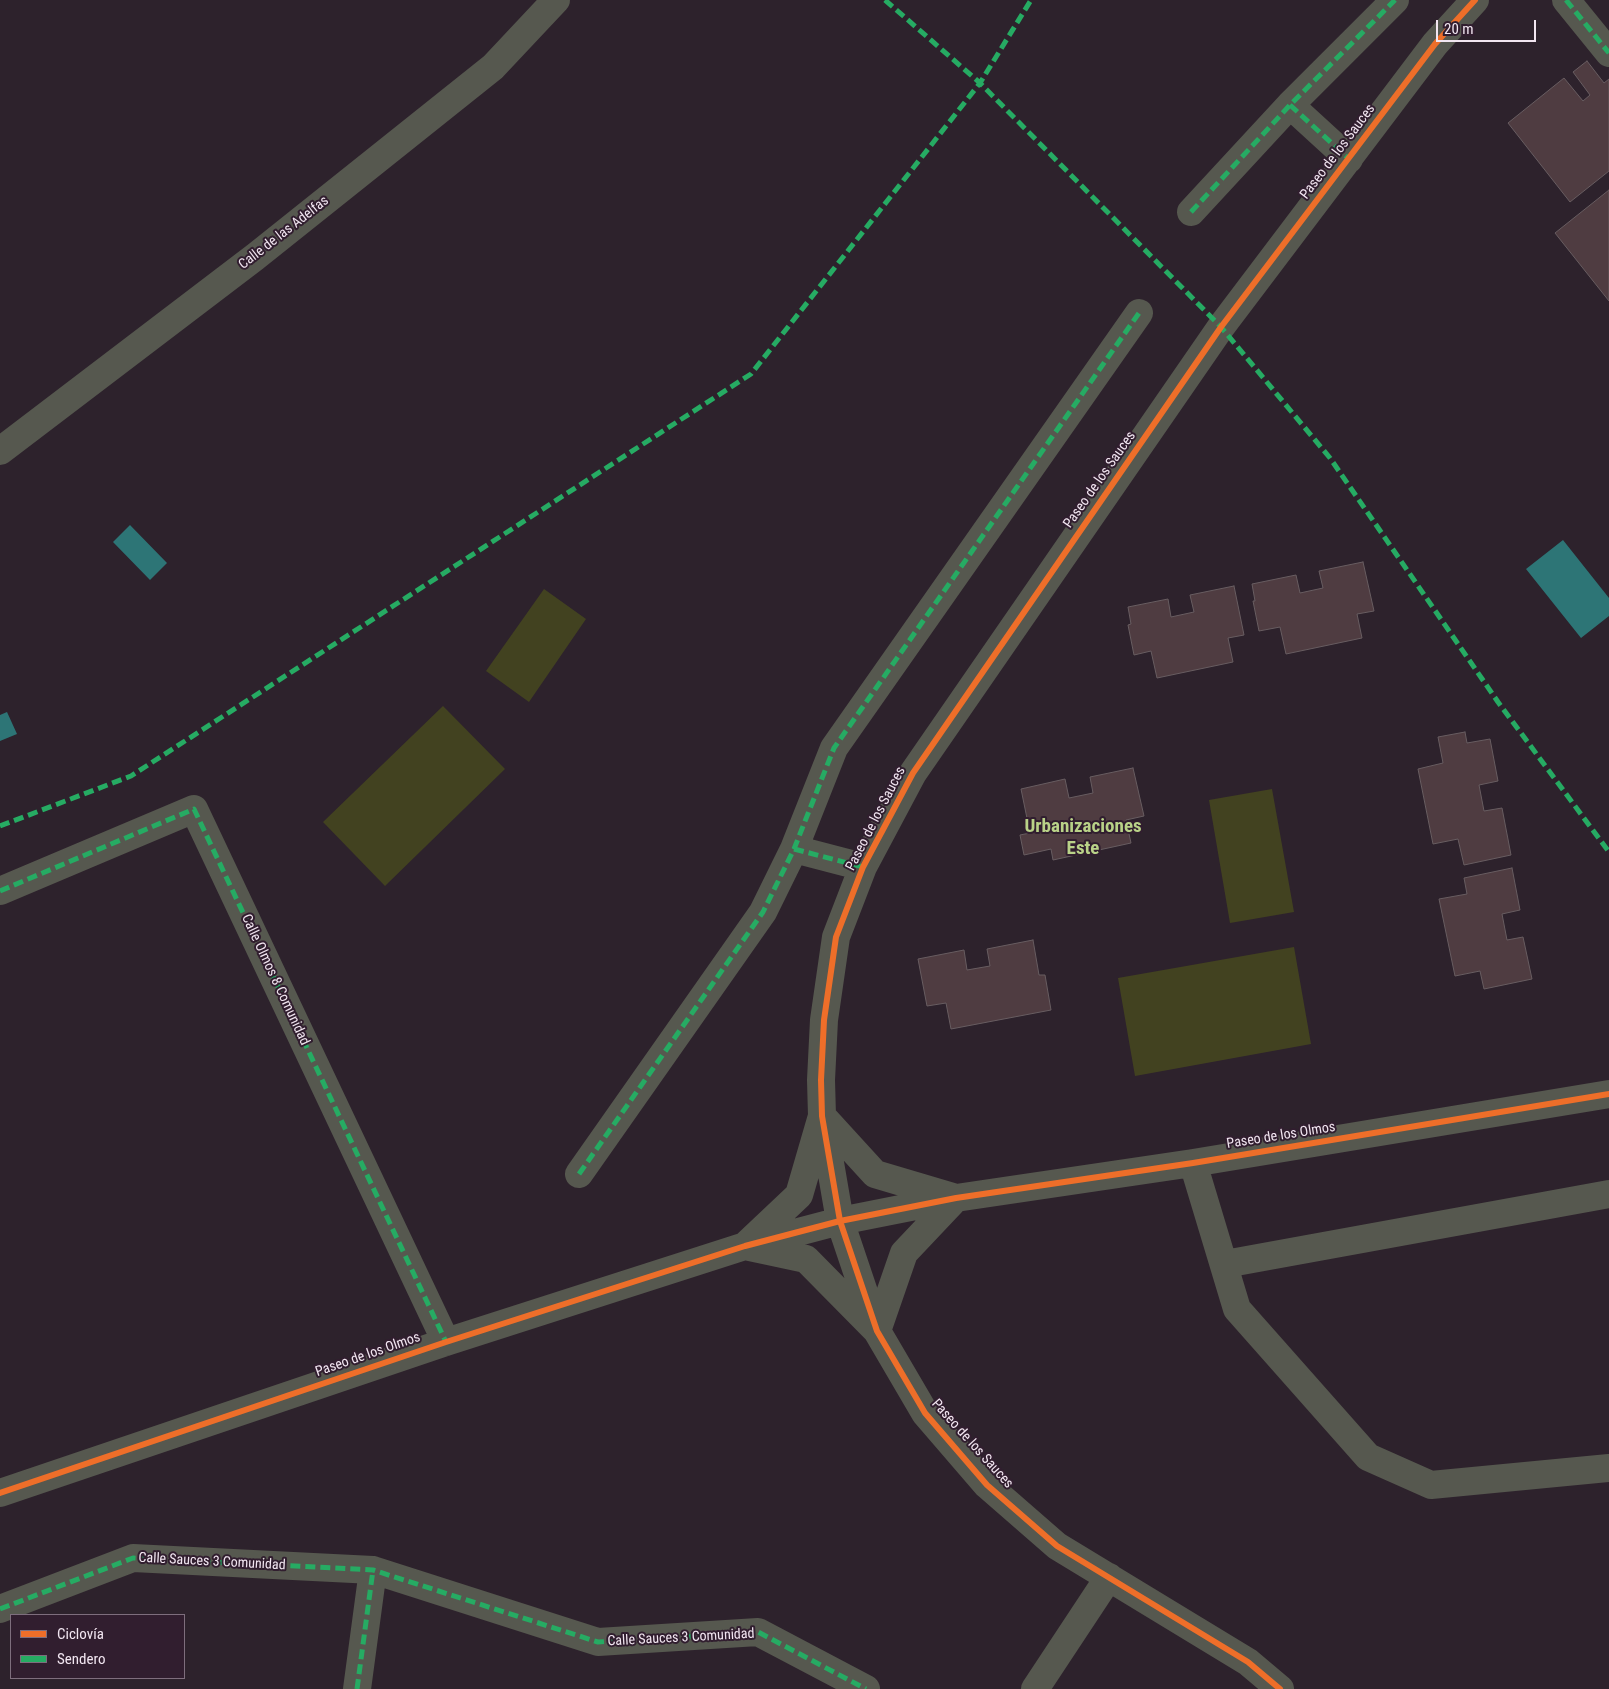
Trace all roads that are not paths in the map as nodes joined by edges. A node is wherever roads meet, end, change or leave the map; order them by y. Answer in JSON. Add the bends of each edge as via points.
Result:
{"nodes":[{"id":1,"x":556,"y":0,"type":"edge"},
{"id":2,"x":1395,"y":0,"type":"edge"},
{"id":3,"x":1475,"y":0,"type":"edge"},
{"id":4,"x":1566,"y":0,"type":"edge"},
{"id":5,"x":1609,"y":53,"type":"edge"},
{"id":6,"x":1290,"y":105,"type":"junction"},
{"id":7,"x":1348,"y":159,"type":"junction"},
{"id":8,"x":1191,"y":212,"type":"dead end"},
{"id":9,"x":1139,"y":313,"type":"dead end"},
{"id":10,"x":0,"y":451,"type":"edge"},
{"id":11,"x":794,"y":850,"type":"junction"},
{"id":12,"x":862,"y":867,"type":"junction"},
{"id":13,"x":0,"y":891,"type":"edge"},
{"id":14,"x":1609,"y":1094,"type":"edge"},
{"id":15,"x":822,"y":1116,"type":"junction"},
{"id":16,"x":1193,"y":1163,"type":"junction"},
{"id":17,"x":580,"y":1174,"type":"dead end"},
{"id":18,"x":1609,"y":1194,"type":"edge"},
{"id":19,"x":956,"y":1198,"type":"junction"},
{"id":20,"x":840,"y":1221,"type":"junction"},
{"id":21,"x":745,"y":1246,"type":"junction"},
{"id":22,"x":1225,"y":1264,"type":"junction"},
{"id":23,"x":877,"y":1331,"type":"junction"},
{"id":24,"x":446,"y":1342,"type":"junction"},
{"id":25,"x":1609,"y":1468,"type":"edge"},
{"id":26,"x":0,"y":1493,"type":"edge"},
{"id":27,"x":373,"y":1570,"type":"junction"},
{"id":28,"x":1109,"y":1577,"type":"junction"},
{"id":29,"x":0,"y":1609,"type":"edge"},
{"id":30,"x":356,"y":1689,"type":"edge"},
{"id":31,"x":866,"y":1689,"type":"edge"},
{"id":32,"x":1036,"y":1689,"type":"edge"},
{"id":33,"x":1280,"y":1689,"type":"edge"}],
"edges":[{"from":1,"to":10,"type":"street","name":"Calle de las Adelfas","via":[[493,67],[255,257]]},
{"from":2,"to":6,"type":"street"},
{"from":3,"to":7,"type":"street","name":"Paseo de los Sauces","via":[[1435,44]]},
{"from":4,"to":5,"type":"street"},
{"from":6,"to":7,"type":"street"},
{"from":6,"to":8,"type":"street"},
{"from":7,"to":12,"type":"street","name":"Paseo de los Sauces","via":[[1221,326],[918,765]]},
{"from":9,"to":11,"type":"street","via":[[834,748]]},
{"from":11,"to":12,"type":"street"},
{"from":11,"to":17,"type":"street","via":[[763,912]]},
{"from":12,"to":15,"type":"street","name":"Paseo de los Sauces","via":[[836,937],[824,1020]]},
{"from":13,"to":24,"type":"street","name":"Calle Olmos 8 Comunidad","via":[[194,809]]},
{"from":14,"to":16,"type":"street","name":"Paseo de los Olmos"},
{"from":15,"to":19,"type":"street","name":"Paseo de los Olmos","via":[[875,1174]]},
{"from":15,"to":20,"type":"street","name":"Paseo de los Sauces"},
{"from":15,"to":21,"type":"street","name":"Paseo de los Olmos","via":[[799,1195]]},
{"from":16,"to":19,"type":"street","name":"Paseo de los Olmos"},
{"from":16,"to":22,"type":"street"},
{"from":18,"to":22,"type":"street"},
{"from":19,"to":20,"type":"street","name":"Paseo de los Olmos"},
{"from":19,"to":23,"type":"street","via":[[904,1253]]},
{"from":20,"to":21,"type":"street","name":"Paseo de los Olmos"},
{"from":20,"to":23,"type":"street","name":"Paseo de los Sauces"},
{"from":21,"to":23,"type":"street","name":"Paseo de los Olmos","via":[[806,1259]]},
{"from":21,"to":24,"type":"street","name":"Paseo de los Olmos"},
{"from":22,"to":25,"type":"street","via":[[1237,1309],[1368,1457],[1431,1484]]},
{"from":23,"to":28,"type":"street","name":"Paseo de los Sauces","via":[[925,1413],[987,1484],[1057,1546]]},
{"from":24,"to":26,"type":"street","name":"Paseo de los Olmos"},
{"from":27,"to":29,"type":"street","name":"Calle Sauces 3 Comunidad","via":[[133,1558]]},
{"from":27,"to":30,"type":"street"},
{"from":27,"to":31,"type":"street","name":"Calle Sauces 3 Comunidad","via":[[598,1642],[758,1632]]},
{"from":28,"to":32,"type":"street"},
{"from":28,"to":33,"type":"street","name":"Paseo de los Sauces","via":[[1248,1662]]}]}
